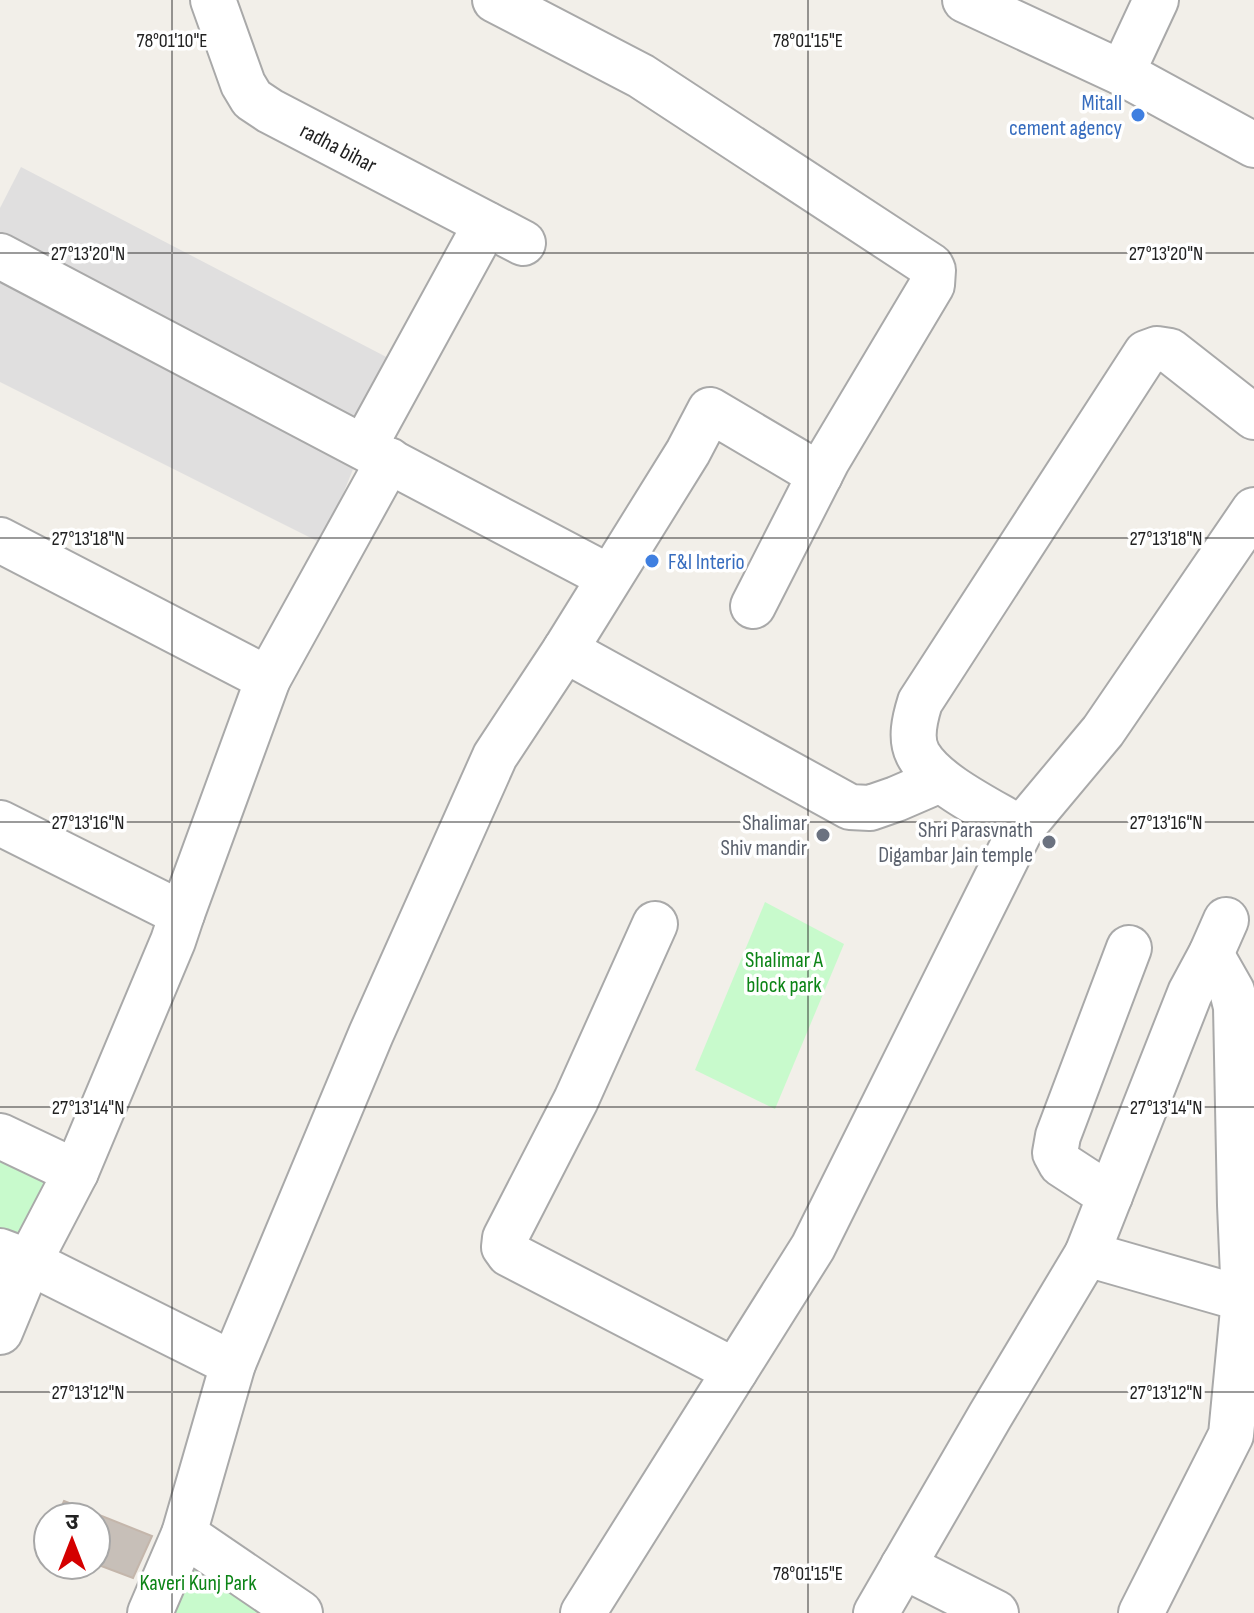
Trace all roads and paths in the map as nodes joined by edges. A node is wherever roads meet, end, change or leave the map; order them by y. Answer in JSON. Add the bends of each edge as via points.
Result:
{"nodes":[{"id":1,"x":213,"y":0,"type":"edge"},
{"id":2,"x":495,"y":0,"type":"edge"},
{"id":3,"x":965,"y":0,"type":"edge"},
{"id":4,"x":1156,"y":0,"type":"edge"},
{"id":5,"x":1122,"y":73,"type":"junction"},
{"id":6,"x":1254,"y":145,"type":"edge"},
{"id":7,"x":0,"y":256,"type":"edge"},
{"id":8,"x":1254,"y":417,"type":"edge"},
{"id":9,"x":376,"y":454,"type":"junction"},
{"id":10,"x":820,"y":475,"type":"junction"},
{"id":11,"x":1249,"y":524,"type":"edge"},
{"id":12,"x":0,"y":540,"type":"edge"},
{"id":13,"x":609,"y":577,"type":"junction"},
{"id":14,"x":753,"y":606,"type":"dead end"},
{"id":15,"x":565,"y":650,"type":"junction"},
{"id":16,"x":268,"y":679,"type":"junction"},
{"id":17,"x":940,"y":780,"type":"junction"},
{"id":18,"x":0,"y":823,"type":"edge"},
{"id":19,"x":1021,"y":829,"type":"junction"},
{"id":20,"x":182,"y":914,"type":"junction"},
{"id":21,"x":655,"y":924,"type":"dead end"},
{"id":22,"x":1129,"y":948,"type":"dead end"},
{"id":23,"x":0,"y":1136,"type":"edge"},
{"id":24,"x":76,"y":1172,"type":"junction"},
{"id":25,"x":1110,"y":1196,"type":"junction"},
{"id":26,"x":1087,"y":1254,"type":"junction"},
{"id":27,"x":14,"y":1256,"type":"edge"},
{"id":28,"x":1249,"y":1299,"type":"edge"},
{"id":29,"x":0,"y":1332,"type":"edge"},
{"id":30,"x":233,"y":1364,"type":"junction"},
{"id":31,"x":735,"y":1371,"type":"junction"},
{"id":32,"x":1242,"y":1442,"type":"edge"},
{"id":33,"x":184,"y":1534,"type":"junction"},
{"id":34,"x":903,"y":1566,"type":"junction"},
{"id":35,"x":150,"y":1613,"type":"edge"},
{"id":36,"x":300,"y":1613,"type":"edge"},
{"id":37,"x":583,"y":1613,"type":"edge"},
{"id":38,"x":876,"y":1613,"type":"edge"},
{"id":39,"x":996,"y":1613,"type":"edge"},
{"id":40,"x":1141,"y":1613,"type":"edge"}],
"edges":[{"from":1,"to":9,"type":"street","name":"radha bihar","via":[[252,99],[504,233]]},
{"from":2,"to":10,"type":"street","via":[[641,76],[931,266],[932,285]]},
{"from":3,"to":5,"type":"street"},
{"from":4,"to":5,"type":"street"},
{"from":5,"to":6,"type":"street"},
{"from":7,"to":9,"type":"street"},
{"from":8,"to":17,"type":"street","via":[[1170,351],[1146,353],[920,702],[914,740],[918,755]]},
{"from":9,"to":13,"type":"street"},
{"from":9,"to":16,"type":"street"},
{"from":10,"to":13,"type":"street","via":[[710,410]]},
{"from":10,"to":14,"type":"street"},
{"from":11,"to":19,"type":"street","via":[[1103,731]]},
{"from":12,"to":16,"type":"street"},
{"from":13,"to":15,"type":"street"},
{"from":15,"to":17,"type":"street","via":[[850,807],[870,808]]},
{"from":15,"to":30,"type":"street","via":[[495,756]]},
{"from":16,"to":20,"type":"street"},
{"from":17,"to":19,"type":"street"},
{"from":18,"to":20,"type":"street"},
{"from":19,"to":31,"type":"street","via":[[813,1247]]},
{"from":20,"to":24,"type":"street"},
{"from":21,"to":31,"type":"street","via":[[504,1247]]},
{"from":22,"to":25,"type":"street","via":[[1055,1153],[1061,1164]]},
{"from":23,"to":24,"type":"street"},
{"from":24,"to":27,"type":"street"},
{"from":25,"to":26,"type":"street"},
{"from":25,"to":28,"type":"street","via":[[1190,993],[1218,937],[1236,1007],[1240,1205]]},
{"from":26,"to":28,"type":"street"},
{"from":26,"to":34,"type":"street"},
{"from":27,"to":29,"type":"street"},
{"from":27,"to":30,"type":"street"},
{"from":28,"to":32,"type":"street"},
{"from":30,"to":33,"type":"street"},
{"from":31,"to":37,"type":"street"},
{"from":32,"to":40,"type":"street"},
{"from":33,"to":35,"type":"street"},
{"from":33,"to":36,"type":"street"},
{"from":34,"to":38,"type":"street"},
{"from":34,"to":39,"type":"street"}]}
